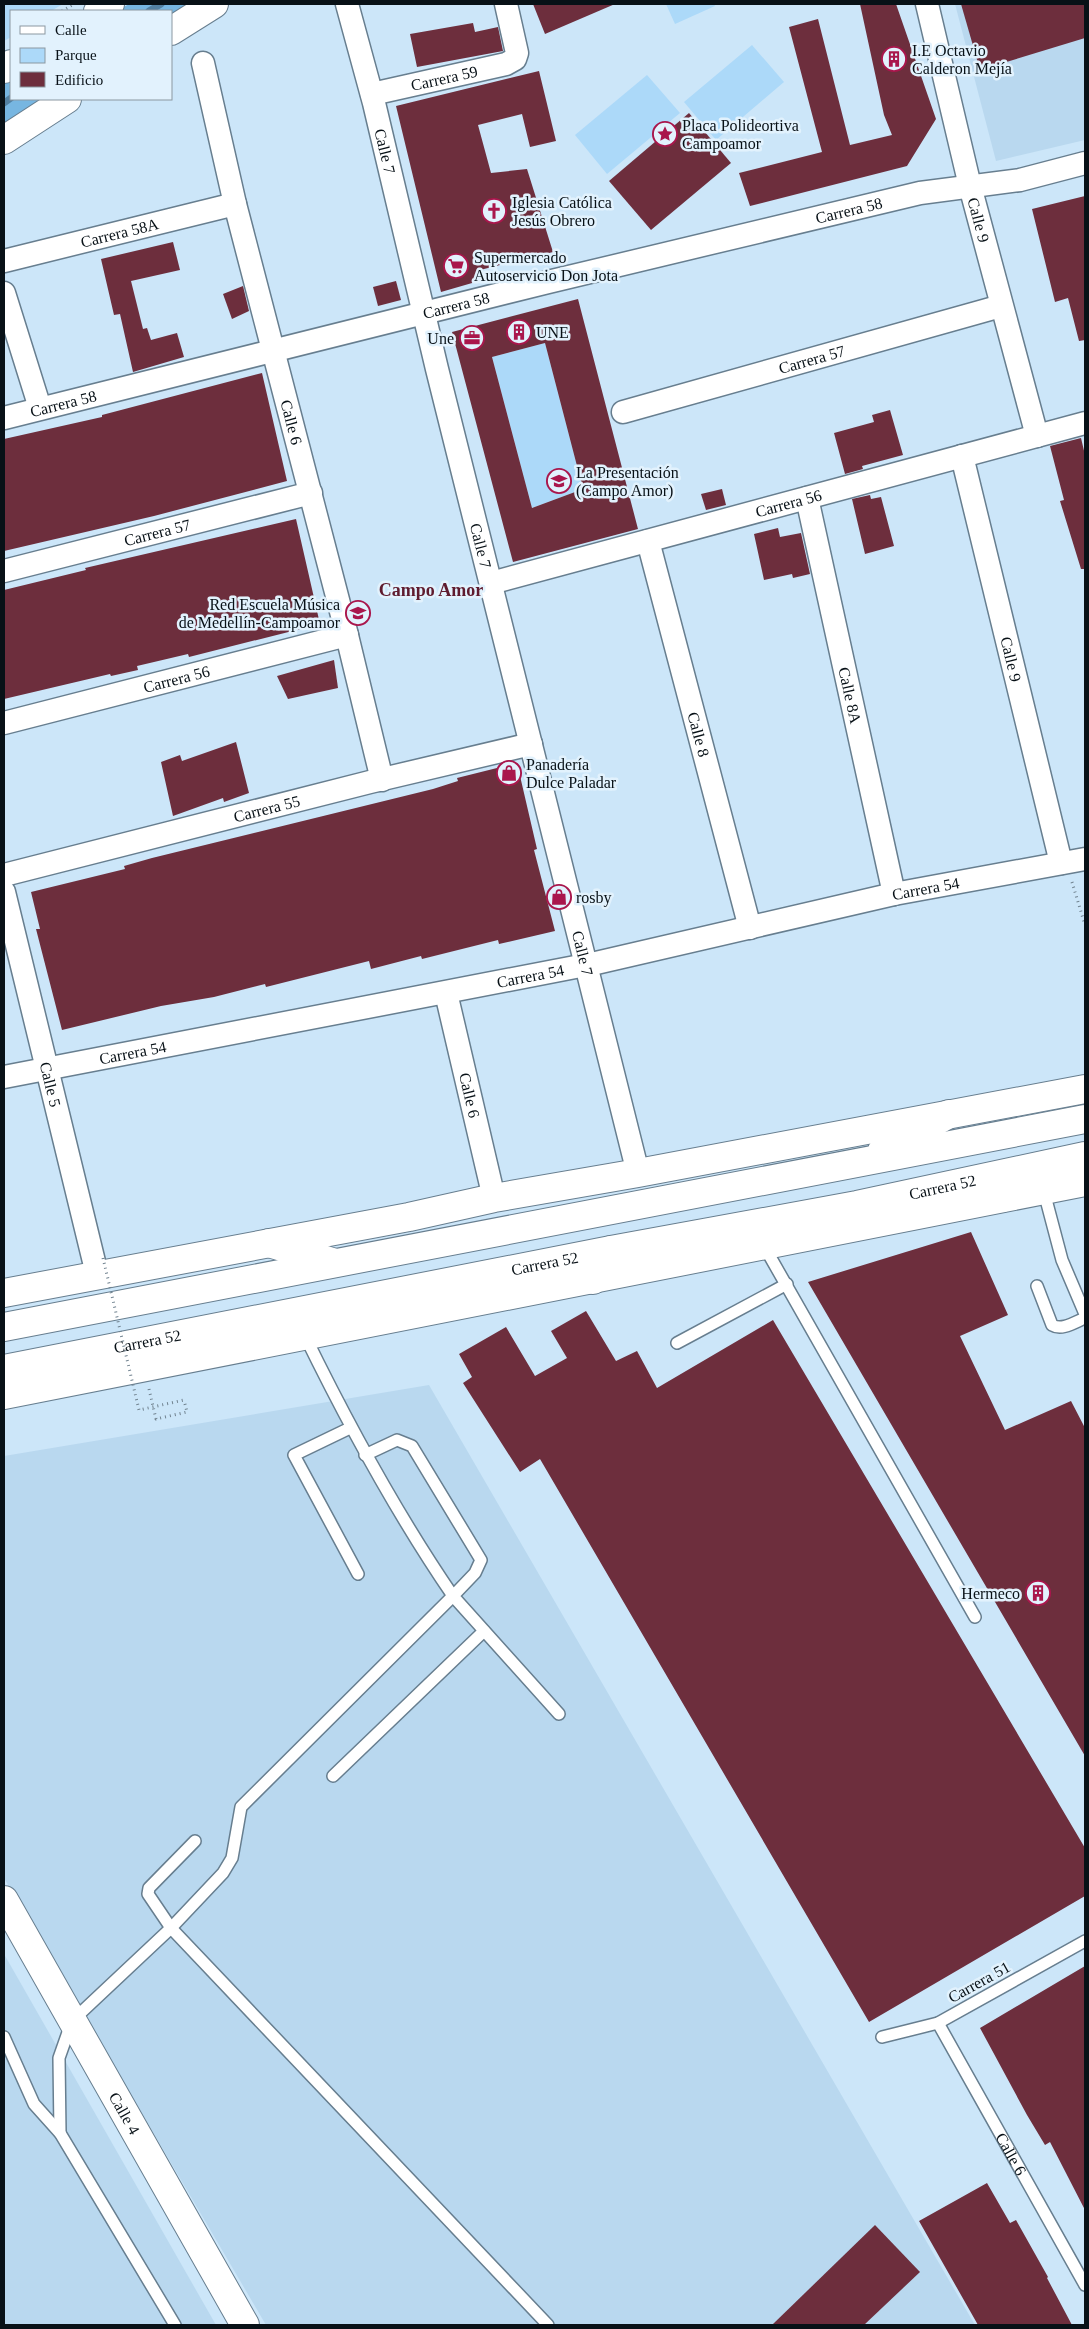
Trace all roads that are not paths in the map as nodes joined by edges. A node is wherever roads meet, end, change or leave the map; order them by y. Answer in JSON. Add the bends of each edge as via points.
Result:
{"nodes":[{"id":1,"x":214,"y":4,"type":"edge"},
{"id":2,"x":347,"y":4,"type":"edge"},
{"id":3,"x":506,"y":4,"type":"edge"},
{"id":4,"x":927,"y":4,"type":"edge"},
{"id":5,"x":172,"y":30,"type":"edge"},
{"id":6,"x":203,"y":63,"type":"dead end"},
{"id":7,"x":372,"y":94,"type":"junction"},
{"id":8,"x":65,"y":100,"type":"edge"},
{"id":9,"x":4,"y":140,"type":"edge"},
{"id":10,"x":1085,"y":163,"type":"edge"},
{"id":11,"x":970,"y":186,"type":"junction"},
{"id":12,"x":235,"y":204,"type":"junction"},
{"id":13,"x":4,"y":262,"type":"edge"},
{"id":14,"x":4,"y":293,"type":"edge"},
{"id":15,"x":1001,"y":306,"type":"junction"},
{"id":16,"x":424,"y":314,"type":"junction"},
{"id":17,"x":274,"y":351,"type":"junction"},
{"id":18,"x":40,"y":408,"type":"junction"},
{"id":19,"x":623,"y":412,"type":"dead end"},
{"id":20,"x":4,"y":418,"type":"edge"},
{"id":21,"x":1085,"y":423,"type":"edge"},
{"id":22,"x":1037,"y":436,"type":"junction"},
{"id":23,"x":962,"y":456,"type":"junction"},
{"id":24,"x":311,"y":493,"type":"junction"},
{"id":25,"x":807,"y":498,"type":"junction"},
{"id":26,"x":648,"y":541,"type":"junction"},
{"id":27,"x":4,"y":571,"type":"edge"},
{"id":28,"x":491,"y":583,"type":"junction"},
{"id":29,"x":347,"y":635,"type":"junction"},
{"id":30,"x":4,"y":723,"type":"edge"},
{"id":31,"x":531,"y":744,"type":"junction"},
{"id":32,"x":382,"y":780,"type":"junction"},
{"id":33,"x":1071,"y":861,"type":"edge"},
{"id":34,"x":4,"y":876,"type":"edge"},
{"id":35,"x":4,"y":892,"type":"edge"},
{"id":36,"x":894,"y":894,"type":"junction"},
{"id":37,"x":750,"y":928,"type":"junction"},
{"id":38,"x":586,"y":964,"type":"junction"},
{"id":39,"x":446,"y":993,"type":"junction"},
{"id":40,"x":47,"y":1069,"type":"junction"},
{"id":41,"x":4,"y":1077,"type":"edge"},
{"id":42,"x":1085,"y":1089,"type":"edge"},
{"id":43,"x":949,"y":1114,"type":"junction"},
{"id":44,"x":1085,"y":1120,"type":"edge"},
{"id":45,"x":1085,"y":1156,"type":"edge"},
{"id":46,"x":858,"y":1164,"type":"junction"},
{"id":47,"x":638,"y":1173,"type":"junction"},
{"id":48,"x":1085,"y":1182,"type":"edge"},
{"id":49,"x":1044,"y":1192,"type":"junction"},
{"id":50,"x":494,"y":1198,"type":"junction"},
{"id":51,"x":1002,"y":1198,"type":"junction"},
{"id":52,"x":858,"y":1205,"type":"junction"},
{"id":53,"x":269,"y":1243,"type":"junction"},
{"id":54,"x":764,"y":1246,"type":"junction"},
{"id":55,"x":611,"y":1250,"type":"junction"},
{"id":56,"x":336,"y":1263,"type":"junction"},
{"id":57,"x":100,"y":1266,"type":"junction"},
{"id":58,"x":593,"y":1280,"type":"junction"},
{"id":59,"x":787,"y":1284,"type":"junction"},
{"id":60,"x":1037,"y":1286,"type":"dead end"},
{"id":61,"x":4,"y":1293,"type":"edge"},
{"id":62,"x":1085,"y":1314,"type":"edge"},
{"id":63,"x":1085,"y":1318,"type":"edge"},
{"id":64,"x":4,"y":1327,"type":"edge"},
{"id":65,"x":305,"y":1336,"type":"junction"},
{"id":66,"x":677,"y":1343,"type":"dead end"},
{"id":67,"x":4,"y":1369,"type":"edge"},
{"id":68,"x":4,"y":1395,"type":"edge"},
{"id":69,"x":350,"y":1428,"type":"junction"},
{"id":70,"x":365,"y":1455,"type":"junction"},
{"id":71,"x":358,"y":1574,"type":"dead end"},
{"id":72,"x":453,"y":1596,"type":"junction"},
{"id":73,"x":975,"y":1618,"type":"dead end"},
{"id":74,"x":484,"y":1631,"type":"junction"},
{"id":75,"x":559,"y":1714,"type":"dead end"},
{"id":76,"x":333,"y":1776,"type":"dead end"},
{"id":77,"x":195,"y":1841,"type":"dead end"},
{"id":78,"x":4,"y":1900,"type":"edge"},
{"id":79,"x":171,"y":1928,"type":"junction"},
{"id":80,"x":1085,"y":1941,"type":"edge"},
{"id":81,"x":72,"y":2021,"type":"junction"},
{"id":82,"x":938,"y":2023,"type":"junction"},
{"id":83,"x":4,"y":2037,"type":"edge"},
{"id":84,"x":882,"y":2037,"type":"dead end"},
{"id":85,"x":60,"y":2133,"type":"junction"},
{"id":86,"x":1085,"y":2285,"type":"edge"},
{"id":87,"x":175,"y":2325,"type":"edge"},
{"id":88,"x":245,"y":2325,"type":"edge"},
{"id":89,"x":548,"y":2325,"type":"edge"}],
"edges":[{"from":1,"to":5,"type":"main road"},
{"from":2,"to":7,"type":"street","name":"Calle 7"},
{"from":3,"to":7,"type":"street","name":"Carrera 59","via":[[517,53],[515,59],[506,64]]},
{"from":4,"to":11,"type":"street","name":"Calle 9"},
{"from":6,"to":12,"type":"street","name":"Calle 6"},
{"from":7,"to":16,"type":"street","name":"Calle 7"},
{"from":8,"to":9,"type":"main road"},
{"from":10,"to":11,"type":"street","name":"Carrera 58","via":[[1020,180]]},
{"from":11,"to":15,"type":"street","name":"Calle 9"},
{"from":11,"to":16,"type":"street","name":"Carrera 58","via":[[920,193]]},
{"from":12,"to":13,"type":"street","name":"Carrera 58A"},
{"from":12,"to":17,"type":"street","name":"Calle 6"},
{"from":14,"to":18,"type":"street"},
{"from":15,"to":19,"type":"street","name":"Carrera 57"},
{"from":15,"to":22,"type":"street","name":"Calle 9"},
{"from":16,"to":17,"type":"street","name":"Carrera 58"},
{"from":16,"to":28,"type":"street","name":"Calle 7"},
{"from":17,"to":18,"type":"street","name":"Carrera 58"},
{"from":17,"to":24,"type":"street","name":"Calle 6"},
{"from":18,"to":20,"type":"street","name":"Carrera 58"},
{"from":21,"to":22,"type":"street","name":"Carrera 56"},
{"from":22,"to":23,"type":"street","name":"Carrera 56"},
{"from":23,"to":25,"type":"street","name":"Carrera 56"},
{"from":23,"to":33,"type":"street","name":"Calle 9"},
{"from":24,"to":27,"type":"street","name":"Carrera 57"},
{"from":24,"to":29,"type":"street","name":"Calle 6"},
{"from":25,"to":26,"type":"street","name":"Carrera 56"},
{"from":25,"to":36,"type":"street","name":"Calle 8A"},
{"from":26,"to":28,"type":"street","name":"Carrera 56"},
{"from":26,"to":37,"type":"street","name":"Calle 8"},
{"from":28,"to":31,"type":"street","name":"Calle 7"},
{"from":29,"to":30,"type":"street","name":"Carrera 56"},
{"from":29,"to":32,"type":"street","name":"Calle 6"},
{"from":31,"to":32,"type":"street","name":"Carrera 55"},
{"from":31,"to":38,"type":"street","name":"Calle 7"},
{"from":32,"to":34,"type":"street","name":"Carrera 55"},
{"from":33,"to":36,"type":"street","name":"Carrera 54"},
{"from":35,"to":40,"type":"street","name":"Calle 5"},
{"from":36,"to":37,"type":"street","name":"Carrera 54"},
{"from":37,"to":38,"type":"street","name":"Carrera 54"},
{"from":38,"to":39,"type":"street","name":"Carrera 54"},
{"from":38,"to":47,"type":"street","name":"Calle 7"},
{"from":39,"to":40,"type":"street","name":"Carrera 54"},
{"from":39,"to":50,"type":"street","name":"Calle 6"},
{"from":40,"to":41,"type":"street","name":"Carrera 54"},
{"from":40,"to":57,"type":"street","name":"Calle 5"},
{"from":42,"to":43,"type":"main road"},
{"from":43,"to":46,"type":"main road"},
{"from":43,"to":47,"type":"main road"},
{"from":44,"to":46,"type":"main road"},
{"from":45,"to":52,"type":"main road","name":"Carrera 52"},
{"from":46,"to":56,"type":"main road"},
{"from":47,"to":50,"type":"main road"},
{"from":48,"to":49,"type":"main road","name":"Carrera 52"},
{"from":49,"to":51,"type":"main road","name":"Carrera 52"},
{"from":49,"to":62,"type":"lane","via":[[1062,1260]]},
{"from":50,"to":53,"type":"main road"},
{"from":51,"to":52,"type":"main road"},
{"from":51,"to":54,"type":"main road","name":"Carrera 52"},
{"from":52,"to":55,"type":"main road","name":"Carrera 52"},
{"from":53,"to":56,"type":"main road"},
{"from":53,"to":57,"type":"main road"},
{"from":54,"to":58,"type":"main road","name":"Carrera 52"},
{"from":54,"to":59,"type":"lane"},
{"from":55,"to":58,"type":"main road"},
{"from":55,"to":67,"type":"main road","name":"Carrera 52"},
{"from":56,"to":64,"type":"main road"},
{"from":57,"to":61,"type":"main road"},
{"from":58,"to":65,"type":"main road","name":"Carrera 52"},
{"from":59,"to":66,"type":"lane"},
{"from":59,"to":73,"type":"lane"},
{"from":60,"to":63,"type":"lane","via":[[1052,1325],[1065,1326]]},
{"from":65,"to":68,"type":"main road","name":"Carrera 52"},
{"from":65,"to":69,"type":"lane"},
{"from":69,"to":70,"type":"lane"},
{"from":69,"to":71,"type":"lane","via":[[294,1455]]},
{"from":70,"to":72,"type":"lane"},
{"from":70,"to":72,"type":"lane","via":[[397,1440],[412,1446],[481,1560],[474,1574]]},
{"from":72,"to":74,"type":"lane"},
{"from":72,"to":79,"type":"lane","via":[[241,1807],[232,1858],[223,1873]]},
{"from":74,"to":75,"type":"lane"},
{"from":74,"to":76,"type":"lane"},
{"from":77,"to":79,"type":"lane","via":[[149,1888],[148,1894]]},
{"from":78,"to":81,"type":"main road","name":"Calle 4"},
{"from":79,"to":81,"type":"lane"},
{"from":79,"to":89,"type":"lane"},
{"from":80,"to":82,"type":"lane","name":"Carrera 51"},
{"from":81,"to":85,"type":"lane","via":[[59,2058]]},
{"from":81,"to":88,"type":"main road","name":"Calle 4"},
{"from":82,"to":84,"type":"lane","name":"Carrera 51"},
{"from":82,"to":86,"type":"lane","name":"Calle 6"},
{"from":83,"to":85,"type":"lane","via":[[34,2104]]},
{"from":85,"to":87,"type":"lane"}]}
